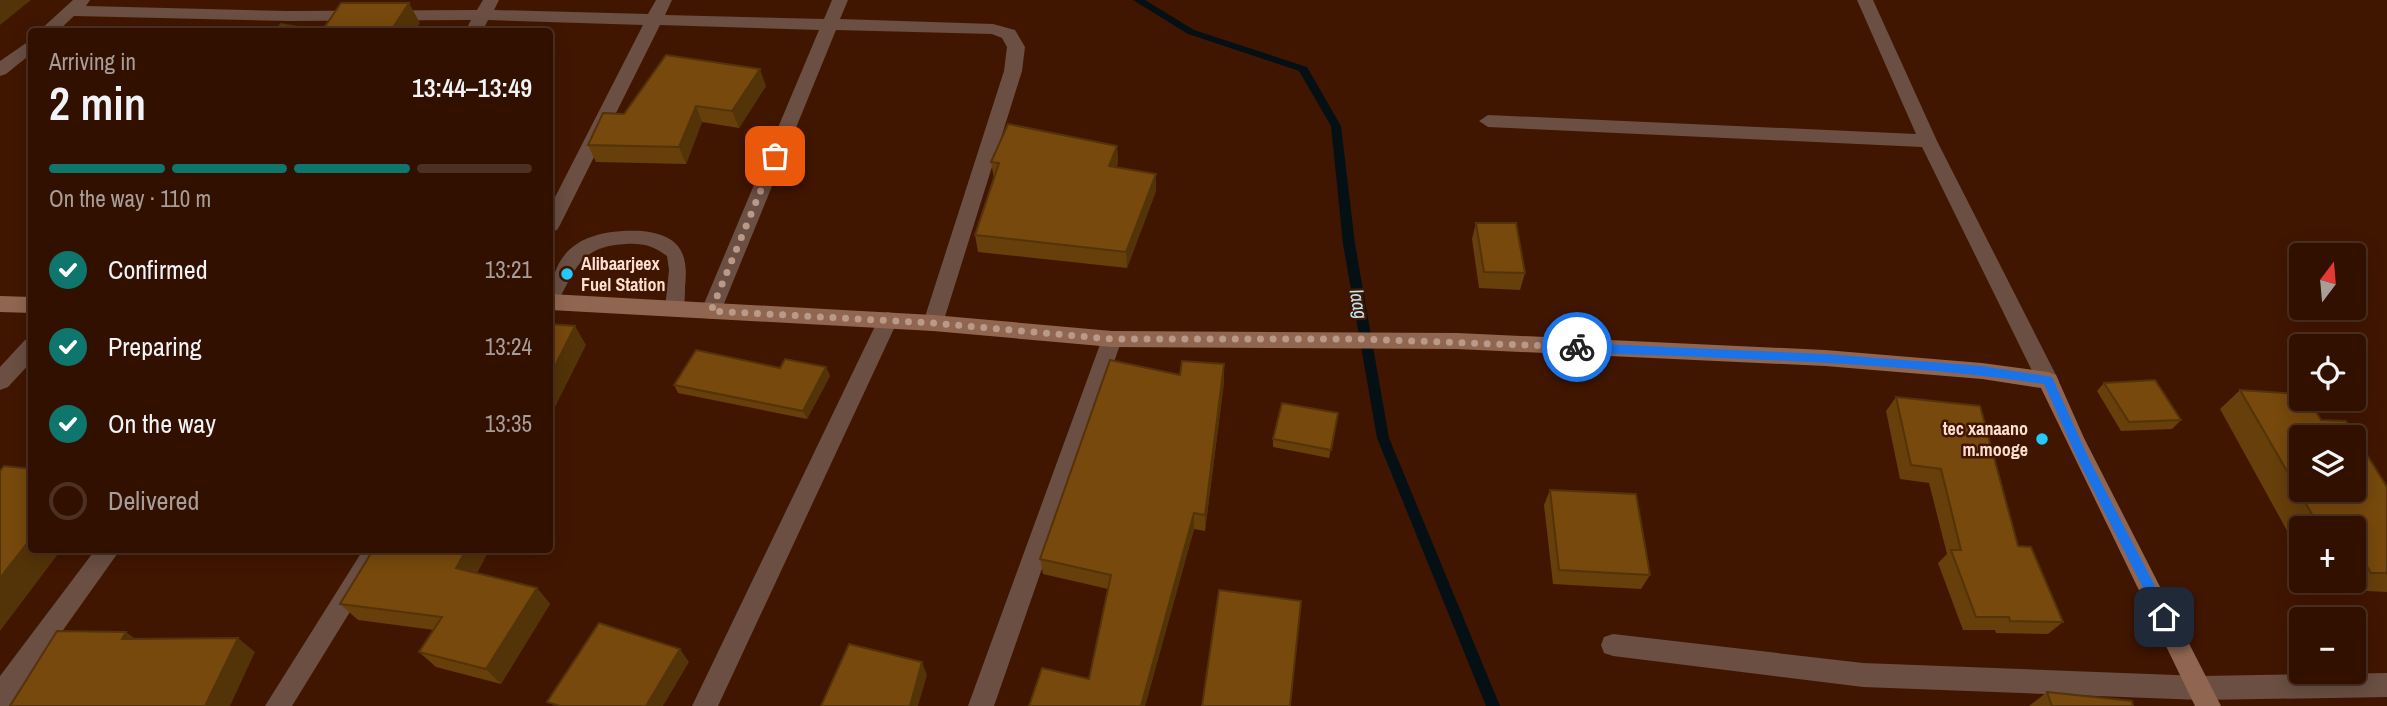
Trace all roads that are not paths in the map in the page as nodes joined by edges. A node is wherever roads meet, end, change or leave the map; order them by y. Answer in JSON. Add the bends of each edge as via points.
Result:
{"nodes":[{"id":1,"x":301,"y":0,"type":"edge"},
{"id":2,"x":664,"y":0,"type":"edge"},
{"id":3,"x":840,"y":0,"type":"edge"},
{"id":4,"x":1865,"y":0,"type":"edge"},
{"id":5,"x":78,"y":5,"type":"edge"},
{"id":6,"x":487,"y":7,"type":"edge"},
{"id":7,"x":288,"y":16,"type":"junction"},
{"id":8,"x":656,"y":19,"type":"junction"},
{"id":9,"x":830,"y":26,"type":"junction"},
{"id":10,"x":51,"y":28,"type":"edge"},
{"id":11,"x":279,"y":28,"type":"edge"},
{"id":12,"x":475,"y":28,"type":"edge"},
{"id":13,"x":28,"y":47,"type":"edge"},
{"id":14,"x":0,"y":70,"type":"edge"},
{"id":15,"x":1488,"y":121,"type":"dead end"},
{"id":16,"x":1928,"y":141,"type":"junction"},
{"id":17,"x":553,"y":219,"type":"edge"},
{"id":18,"x":553,"y":294,"type":"edge"},
{"id":19,"x":553,"y":300,"type":"edge"},
{"id":20,"x":0,"y":304,"type":"edge"},
{"id":21,"x":28,"y":305,"type":"edge"},
{"id":22,"x":674,"y":309,"type":"junction"},
{"id":23,"x":711,"y":311,"type":"junction"},
{"id":24,"x":888,"y":320,"type":"junction"},
{"id":25,"x":933,"y":323,"type":"junction"},
{"id":26,"x":1112,"y":339,"type":"junction"},
{"id":27,"x":28,"y":350,"type":"edge"},
{"id":28,"x":2048,"y":380,"type":"junction"},
{"id":29,"x":0,"y":382,"type":"edge"},
{"id":30,"x":106,"y":553,"type":"edge"},
{"id":31,"x":374,"y":553,"type":"edge"},
{"id":32,"x":1613,"y":645,"type":"dead end"},
{"id":33,"x":2387,"y":685,"type":"edge"},
{"id":34,"x":0,"y":697,"type":"edge"},
{"id":35,"x":2205,"y":697,"type":"edge"},
{"id":36,"x":278,"y":706,"type":"edge"},
{"id":37,"x":705,"y":706,"type":"edge"},
{"id":38,"x":981,"y":706,"type":"edge"}],
"edges":[{"from":1,"to":7,"type":"street"},
{"from":2,"to":8,"type":"street"},
{"from":3,"to":9,"type":"street"},
{"from":4,"to":16,"type":"street"},
{"from":5,"to":7,"type":"street"},
{"from":5,"to":10,"type":"street"},
{"from":6,"to":7,"type":"street"},
{"from":6,"to":8,"type":"street"},
{"from":6,"to":12,"type":"street"},
{"from":7,"to":11,"type":"street"},
{"from":8,"to":9,"type":"street"},
{"from":8,"to":17,"type":"street"},
{"from":9,"to":23,"type":"street"},
{"from":9,"to":25,"type":"street","via":[[993,29],[1009,34],[1016,47],[1013,71]]},
{"from":13,"to":14,"type":"street"},
{"from":15,"to":16,"type":"street"},
{"from":16,"to":28,"type":"street"},
{"from":18,"to":22,"type":"lane","via":[[568,264],[587,244],[639,237],[655,239],[675,253]]},
{"from":19,"to":22,"type":"street"},
{"from":20,"to":21,"type":"street"},
{"from":22,"to":23,"type":"street"},
{"from":23,"to":24,"type":"street"},
{"from":24,"to":25,"type":"street"},
{"from":24,"to":37,"type":"street"},
{"from":25,"to":26,"type":"street"},
{"from":26,"to":28,"type":"street","via":[[1457,341],[1825,358]]},
{"from":26,"to":38,"type":"street"},
{"from":27,"to":29,"type":"street"},
{"from":28,"to":35,"type":"street"},
{"from":30,"to":34,"type":"street"},
{"from":31,"to":36,"type":"street"},
{"from":32,"to":35,"type":"street","via":[[1863,675]]},
{"from":33,"to":35,"type":"street"}]}
